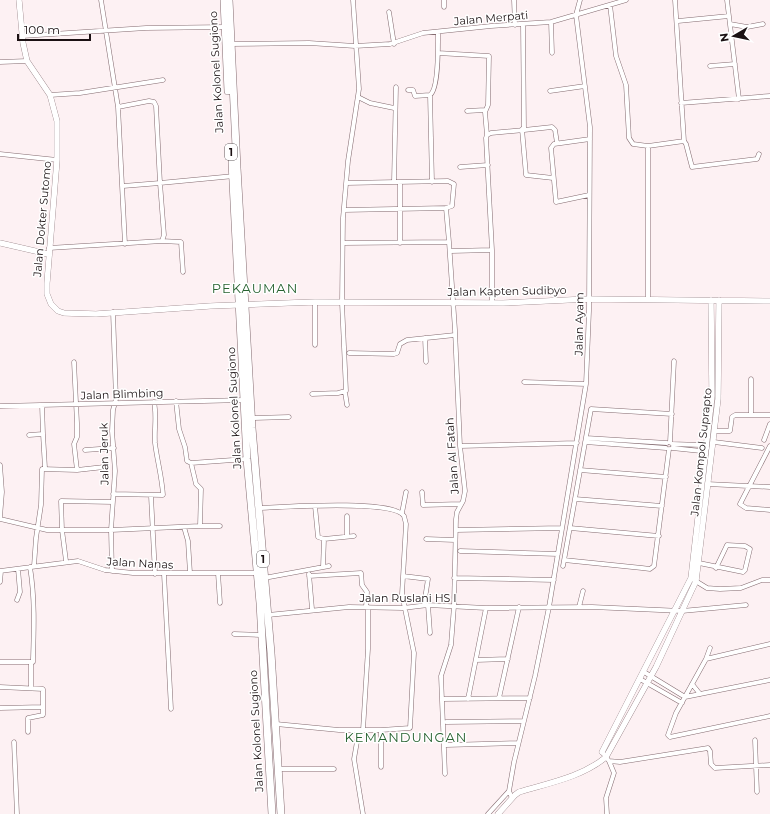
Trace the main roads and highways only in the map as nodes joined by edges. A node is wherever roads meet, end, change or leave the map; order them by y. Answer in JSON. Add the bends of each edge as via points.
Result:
{"nodes":[{"id":1,"x":224,"y":0,"type":"edge"},
{"id":2,"x":229,"y":0,"type":"edge"},
{"id":3,"x":228,"y":27,"type":"junction"},
{"id":4,"x":242,"y":304,"type":"junction"},
{"id":5,"x":277,"y":746,"type":"junction"},
{"id":6,"x":269,"y":747,"type":"junction"},
{"id":7,"x":272,"y":814,"type":"edge"},
{"id":8,"x":281,"y":814,"type":"edge"}],
"edges":[{"from":1,"to":3,"type":"highway","name":"Jalan Kolonel Sugiono","number":"1"},
{"from":2,"to":3,"type":"highway","number":"1"},
{"from":3,"to":4,"type":"highway","number":"1"},
{"from":4,"to":5,"type":"highway","name":"Jalan Kolonel Sugiono","number":"1"},
{"from":4,"to":6,"type":"highway","name":"Jalan Kolonel Sugiono","number":"1","via":[[244,400]]},
{"from":5,"to":6,"type":"highway"},
{"from":5,"to":8,"type":"highway","name":"Jalan Kolonel Sugiono","number":"1"},
{"from":6,"to":7,"type":"highway","name":"Jalan Kolonel Sugiono","number":"1"}]}
